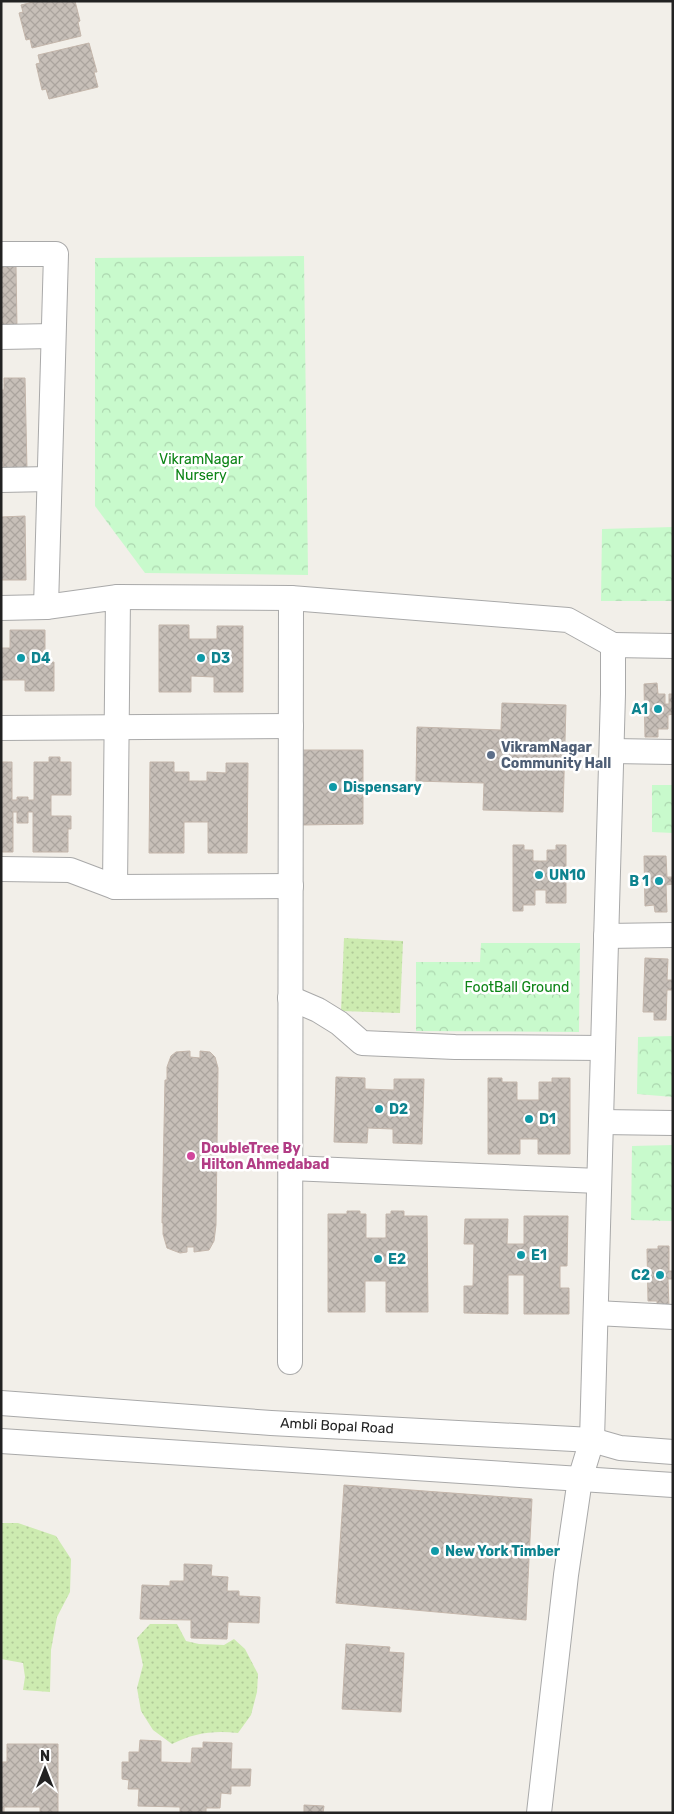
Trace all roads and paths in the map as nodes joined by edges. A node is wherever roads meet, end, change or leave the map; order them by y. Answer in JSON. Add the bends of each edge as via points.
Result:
{"nodes":[{"id":1,"x":1,"y":254,"type":"edge"},
{"id":2,"x":53,"y":336,"type":"junction"},
{"id":3,"x":1,"y":337,"type":"edge"},
{"id":4,"x":50,"y":479,"type":"junction"},
{"id":5,"x":1,"y":480,"type":"edge"},
{"id":6,"x":118,"y":598,"type":"junction"},
{"id":7,"x":291,"y":598,"type":"junction"},
{"id":8,"x":46,"y":607,"type":"junction"},
{"id":9,"x":1,"y":608,"type":"edge"},
{"id":10,"x":613,"y":645,"type":"junction"},
{"id":11,"x":673,"y":646,"type":"edge"},
{"id":12,"x":291,"y":726,"type":"junction"},
{"id":13,"x":116,"y":727,"type":"junction"},
{"id":14,"x":1,"y":728,"type":"edge"},
{"id":15,"x":612,"y":751,"type":"junction"},
{"id":16,"x":673,"y":752,"type":"edge"},
{"id":17,"x":1,"y":869,"type":"edge"},
{"id":18,"x":291,"y":886,"type":"junction"},
{"id":19,"x":115,"y":887,"type":"junction"},
{"id":20,"x":606,"y":936,"type":"junction"},
{"id":21,"x":673,"y":936,"type":"edge"},
{"id":22,"x":290,"y":998,"type":"junction"},
{"id":23,"x":603,"y":1048,"type":"junction"},
{"id":24,"x":601,"y":1122,"type":"junction"},
{"id":25,"x":673,"y":1123,"type":"edge"},
{"id":26,"x":290,"y":1168,"type":"junction"},
{"id":27,"x":599,"y":1181,"type":"junction"},
{"id":28,"x":596,"y":1313,"type":"junction"},
{"id":29,"x":673,"y":1317,"type":"edge"},
{"id":30,"x":290,"y":1362,"type":"dead end"},
{"id":31,"x":1,"y":1403,"type":"edge"},
{"id":32,"x":592,"y":1440,"type":"junction"},
{"id":33,"x":1,"y":1441,"type":"edge"},
{"id":34,"x":673,"y":1452,"type":"edge"},
{"id":35,"x":580,"y":1479,"type":"junction"},
{"id":36,"x":673,"y":1485,"type":"edge"},
{"id":37,"x":539,"y":1813,"type":"edge"}],
"edges":[{"from":1,"to":2,"type":"street","via":[[56,254]]},
{"from":2,"to":3,"type":"street"},
{"from":2,"to":4,"type":"street"},
{"from":4,"to":5,"type":"street"},
{"from":4,"to":8,"type":"street"},
{"from":6,"to":7,"type":"street"},
{"from":6,"to":8,"type":"street"},
{"from":6,"to":13,"type":"street"},
{"from":7,"to":10,"type":"street","via":[[568,620]]},
{"from":7,"to":12,"type":"street"},
{"from":8,"to":9,"type":"street"},
{"from":10,"to":11,"type":"street"},
{"from":10,"to":15,"type":"street"},
{"from":12,"to":13,"type":"street"},
{"from":12,"to":18,"type":"street"},
{"from":13,"to":14,"type":"street"},
{"from":13,"to":19,"type":"street"},
{"from":15,"to":16,"type":"street"},
{"from":15,"to":20,"type":"street"},
{"from":17,"to":19,"type":"street","via":[[70,870]]},
{"from":18,"to":19,"type":"street"},
{"from":18,"to":22,"type":"street"},
{"from":20,"to":21,"type":"street"},
{"from":20,"to":23,"type":"street"},
{"from":22,"to":23,"type":"street","via":[[339,1023],[362,1043]]},
{"from":22,"to":26,"type":"street"},
{"from":23,"to":24,"type":"street"},
{"from":24,"to":25,"type":"street"},
{"from":24,"to":27,"type":"street"},
{"from":26,"to":27,"type":"street"},
{"from":26,"to":30,"type":"street"},
{"from":27,"to":28,"type":"street"},
{"from":28,"to":29,"type":"street"},
{"from":28,"to":32,"type":"street"},
{"from":31,"to":32,"type":"street","name":"Ambli Bopal Road","via":[[270,1423]]},
{"from":32,"to":34,"type":"street","name":"Ambli Bopal Road","via":[[620,1448]]},
{"from":32,"to":35,"type":"street"},
{"from":33,"to":35,"type":"street"},
{"from":35,"to":36,"type":"street"},
{"from":35,"to":37,"type":"street"}]}
